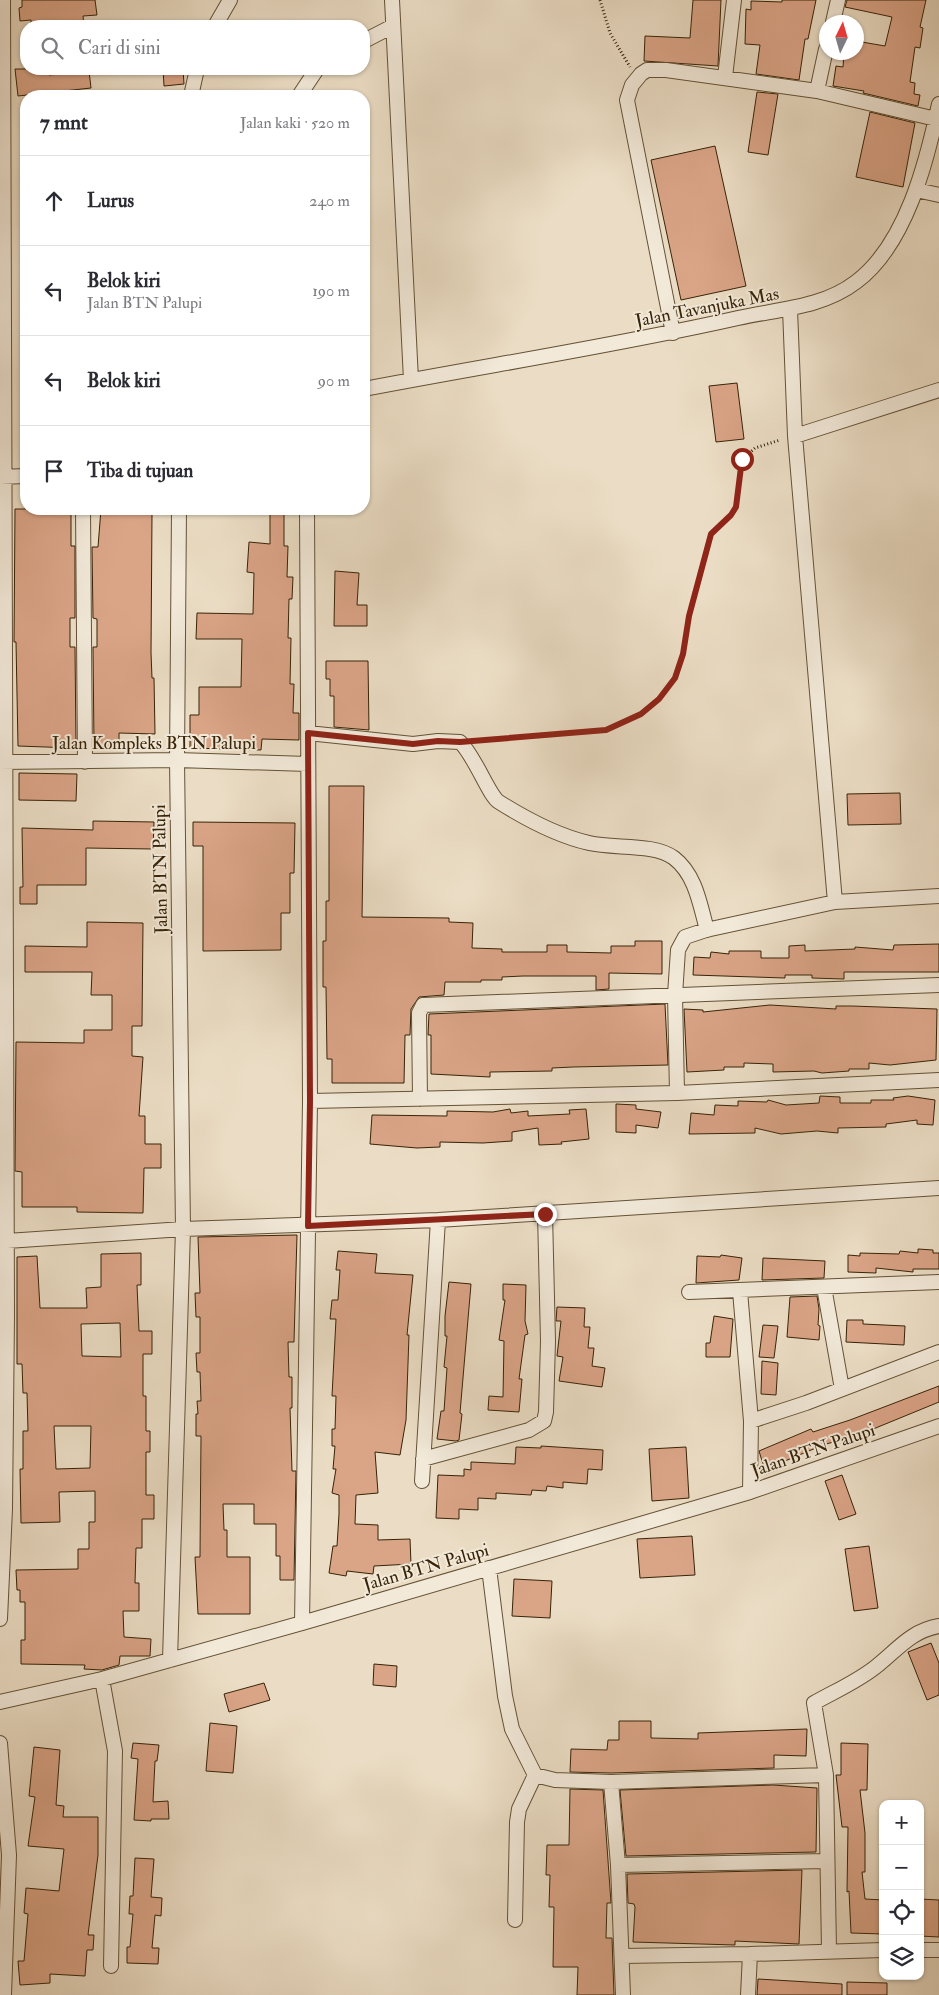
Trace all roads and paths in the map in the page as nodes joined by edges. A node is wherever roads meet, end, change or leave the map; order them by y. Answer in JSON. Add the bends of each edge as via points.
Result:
{"nodes":[{"id":1,"x":3,"y":0,"type":"edge"},
{"id":2,"x":230,"y":0,"type":"edge"},
{"id":3,"x":392,"y":0,"type":"edge"},
{"id":4,"x":600,"y":0,"type":"edge"},
{"id":5,"x":734,"y":0,"type":"edge"},
{"id":6,"x":838,"y":0,"type":"edge"},
{"id":7,"x":835,"y":15,"type":"edge"},
{"id":8,"x":218,"y":20,"type":"edge"},
{"id":9,"x":393,"y":26,"type":"junction"},
{"id":10,"x":370,"y":38,"type":"edge"},
{"id":11,"x":824,"y":60,"type":"edge"},
{"id":12,"x":196,"y":75,"type":"edge"},
{"id":13,"x":314,"y":75,"type":"edge"},
{"id":14,"x":725,"y":77,"type":"junction"},
{"id":15,"x":636,"y":78,"type":"junction"},
{"id":16,"x":193,"y":90,"type":"edge"},
{"id":17,"x":303,"y":90,"type":"edge"},
{"id":18,"x":817,"y":91,"type":"junction"},
{"id":19,"x":939,"y":104,"type":"edge"},
{"id":20,"x":936,"y":119,"type":"junction"},
{"id":21,"x":916,"y":190,"type":"junction"},
{"id":22,"x":939,"y":194,"type":"edge"},
{"id":23,"x":2,"y":200,"type":"edge"},
{"id":24,"x":790,"y":309,"type":"junction"},
{"id":25,"x":673,"y":334,"type":"junction"},
{"id":26,"x":411,"y":380,"type":"junction"},
{"id":27,"x":370,"y":388,"type":"edge"},
{"id":28,"x":939,"y":390,"type":"edge"},
{"id":29,"x":796,"y":436,"type":"junction"},
{"id":30,"x":3,"y":476,"type":"edge"},
{"id":31,"x":20,"y":476,"type":"edge"},
{"id":32,"x":83,"y":515,"type":"edge"},
{"id":33,"x":179,"y":515,"type":"edge"},
{"id":34,"x":307,"y":515,"type":"edge"},
{"id":35,"x":308,"y":733,"type":"junction"},
{"id":36,"x":460,"y":742,"type":"junction"},
{"id":37,"x":177,"y":760,"type":"junction"},
{"id":38,"x":2,"y":762,"type":"edge"},
{"id":39,"x":85,"y":762,"type":"junction"},
{"id":40,"x":308,"y":764,"type":"junction"},
{"id":41,"x":939,"y":896,"type":"edge"},
{"id":42,"x":835,"y":902,"type":"junction"},
{"id":43,"x":707,"y":930,"type":"junction"},
{"id":44,"x":939,"y":985,"type":"edge"},
{"id":45,"x":675,"y":995,"type":"junction"},
{"id":46,"x":3,"y":1040,"type":"edge"},
{"id":47,"x":939,"y":1080,"type":"edge"},
{"id":48,"x":677,"y":1093,"type":"junction"},
{"id":49,"x":420,"y":1099,"type":"junction"},
{"id":50,"x":310,"y":1101,"type":"junction"},
{"id":51,"x":939,"y":1188,"type":"edge"},
{"id":52,"x":545,"y":1214,"type":"junction"},
{"id":53,"x":438,"y":1220,"type":"junction"},
{"id":54,"x":308,"y":1226,"type":"junction"},
{"id":55,"x":183,"y":1229,"type":"junction"},
{"id":56,"x":7,"y":1241,"type":"junction"},
{"id":57,"x":939,"y":1282,"type":"edge"},
{"id":58,"x":824,"y":1288,"type":"junction"},
{"id":59,"x":740,"y":1291,"type":"junction"},
{"id":60,"x":689,"y":1292,"type":"dead end"},
{"id":61,"x":4,"y":1315,"type":"edge"},
{"id":62,"x":939,"y":1352,"type":"edge"},
{"id":63,"x":842,"y":1389,"type":"junction"},
{"id":64,"x":751,"y":1421,"type":"junction"},
{"id":65,"x":939,"y":1426,"type":"edge"},
{"id":66,"x":423,"y":1459,"type":"junction"},
{"id":67,"x":422,"y":1481,"type":"dead end"},
{"id":68,"x":750,"y":1492,"type":"junction"},
{"id":69,"x":2,"y":1509,"type":"edge"},
{"id":70,"x":489,"y":1568,"type":"junction"},
{"id":71,"x":0,"y":1619,"type":"edge"},
{"id":72,"x":302,"y":1623,"type":"junction"},
{"id":73,"x":939,"y":1626,"type":"edge"},
{"id":74,"x":170,"y":1660,"type":"junction"},
{"id":75,"x":102,"y":1679,"type":"junction"},
{"id":76,"x":0,"y":1702,"type":"edge"},
{"id":77,"x":0,"y":1743,"type":"edge"},
{"id":78,"x":535,"y":1775,"type":"junction"},
{"id":79,"x":826,"y":1775,"type":"junction"},
{"id":80,"x":611,"y":1782,"type":"junction"},
{"id":81,"x":5,"y":1858,"type":"edge"},
{"id":82,"x":826,"y":1861,"type":"junction"},
{"id":83,"x":618,"y":1865,"type":"junction"},
{"id":84,"x":515,"y":1920,"type":"dead end"},
{"id":85,"x":829,"y":1950,"type":"junction"},
{"id":86,"x":879,"y":1950,"type":"edge"},
{"id":87,"x":924,"y":1950,"type":"edge"},
{"id":88,"x":939,"y":1950,"type":"edge"},
{"id":89,"x":750,"y":1954,"type":"junction"},
{"id":90,"x":622,"y":1956,"type":"junction"},
{"id":91,"x":3,"y":1962,"type":"edge"},
{"id":92,"x":111,"y":1966,"type":"dead end"},
{"id":93,"x":4,"y":1995,"type":"edge"},
{"id":94,"x":623,"y":1995,"type":"edge"},
{"id":95,"x":748,"y":1995,"type":"edge"}],
"edges":[{"from":1,"to":23,"type":"street"},
{"from":2,"to":8,"type":"street"},
{"from":3,"to":9,"type":"street"},
{"from":4,"to":15,"type":"path","via":[[610,33]]},
{"from":5,"to":14,"type":"street"},
{"from":6,"to":7,"type":"street"},
{"from":9,"to":10,"type":"street"},
{"from":9,"to":26,"type":"street"},
{"from":11,"to":18,"type":"street"},
{"from":12,"to":16,"type":"street"},
{"from":13,"to":17,"type":"street"},
{"from":14,"to":15,"type":"street","via":[[647,70]]},
{"from":14,"to":18,"type":"street"},
{"from":15,"to":25,"type":"street","via":[[627,100]]},
{"from":18,"to":20,"type":"street"},
{"from":19,"to":20,"type":"street","name":"Jalan Tavanjuka Mas"},
{"from":20,"to":21,"type":"street","name":"Jalan Tavanjuka Mas"},
{"from":21,"to":22,"type":"street"},
{"from":21,"to":24,"type":"street","name":"Jalan Tavanjuka Mas","via":[[896,234],[857,282],[828,298]]},
{"from":23,"to":30,"type":"street"},
{"from":24,"to":25,"type":"street","name":"Jalan Tavanjuka Mas"},
{"from":24,"to":29,"type":"street"},
{"from":25,"to":26,"type":"street","name":"Jalan Tavanjuka Mas"},
{"from":26,"to":27,"type":"street","name":"Jalan Tavanjuka Mas"},
{"from":28,"to":29,"type":"street"},
{"from":29,"to":36,"type":"path","via":[[755,448],[742,459],[736,507],[711,534],[689,616],[683,654],[675,678],[659,699],[641,714],[606,730]]},
{"from":29,"to":42,"type":"street"},
{"from":30,"to":31,"type":"street"},
{"from":30,"to":38,"type":"street"},
{"from":32,"to":39,"type":"street"},
{"from":33,"to":37,"type":"street","name":"Jalan BTN Palupi"},
{"from":34,"to":35,"type":"street"},
{"from":35,"to":36,"type":"street","via":[[413,744]]},
{"from":35,"to":40,"type":"street"},
{"from":36,"to":43,"type":"street","via":[[498,802],[569,837],[608,847],[654,849],[674,858],[686,870],[695,887]]},
{"from":37,"to":39,"type":"street","name":"Jalan Kompleks BTN Palupi"},
{"from":37,"to":40,"type":"street","name":"Jalan Kompleks BTN Palupi"},
{"from":37,"to":55,"type":"street","name":"Jalan BTN Palupi"},
{"from":38,"to":39,"type":"street","name":"Jalan Kompleks BTN Palupi"},
{"from":38,"to":46,"type":"street"},
{"from":40,"to":50,"type":"street"},
{"from":41,"to":42,"type":"street"},
{"from":42,"to":43,"type":"street"},
{"from":43,"to":45,"type":"street","via":[[685,937],[678,950]]},
{"from":44,"to":45,"type":"street"},
{"from":45,"to":48,"type":"street"},
{"from":45,"to":49,"type":"street","via":[[421,1006],[418,1013]]},
{"from":46,"to":56,"type":"street"},
{"from":47,"to":48,"type":"street"},
{"from":48,"to":49,"type":"street"},
{"from":49,"to":50,"type":"street"},
{"from":50,"to":54,"type":"street"},
{"from":51,"to":52,"type":"street"},
{"from":52,"to":53,"type":"street"},
{"from":52,"to":66,"type":"street","via":[[548,1341],[544,1421],[529,1430]]},
{"from":53,"to":54,"type":"street"},
{"from":53,"to":66,"type":"street"},
{"from":54,"to":55,"type":"street"},
{"from":54,"to":72,"type":"street"},
{"from":55,"to":56,"type":"street"},
{"from":55,"to":74,"type":"street","name":"Jalan BTN Palupi"},
{"from":56,"to":61,"type":"street"},
{"from":57,"to":58,"type":"street"},
{"from":58,"to":59,"type":"street"},
{"from":58,"to":63,"type":"street"},
{"from":59,"to":60,"type":"street"},
{"from":59,"to":64,"type":"street"},
{"from":61,"to":69,"type":"street"},
{"from":62,"to":63,"type":"street"},
{"from":63,"to":64,"type":"street"},
{"from":64,"to":68,"type":"street"},
{"from":65,"to":68,"type":"street","name":"Jalan BTN Palupi"},
{"from":66,"to":67,"type":"street"},
{"from":68,"to":70,"type":"street","name":"Jalan BTN Palupi"},
{"from":69,"to":71,"type":"street"},
{"from":70,"to":72,"type":"street","name":"Jalan BTN Palupi"},
{"from":70,"to":78,"type":"street","via":[[508,1713],[512,1729]]},
{"from":72,"to":74,"type":"street","name":"Jalan BTN Palupi"},
{"from":73,"to":79,"type":"street","via":[[905,1640],[878,1665],[814,1703]]},
{"from":74,"to":75,"type":"street","name":"Jalan BTN Palupi"},
{"from":75,"to":76,"type":"street","name":"Jalan BTN Palupi"},
{"from":75,"to":92,"type":"street","via":[[116,1751]]},
{"from":77,"to":81,"type":"street"},
{"from":78,"to":80,"type":"street","via":[[555,1780]]},
{"from":78,"to":84,"type":"street","via":[[519,1809],[517,1822]]},
{"from":79,"to":80,"type":"street"},
{"from":79,"to":82,"type":"street"},
{"from":80,"to":83,"type":"street"},
{"from":81,"to":91,"type":"street"},
{"from":82,"to":83,"type":"street"},
{"from":82,"to":85,"type":"street"},
{"from":83,"to":90,"type":"street"},
{"from":85,"to":86,"type":"street"},
{"from":85,"to":89,"type":"street"},
{"from":87,"to":88,"type":"street"},
{"from":89,"to":90,"type":"street"},
{"from":89,"to":95,"type":"street"},
{"from":90,"to":94,"type":"street"},
{"from":91,"to":93,"type":"street"}]}
